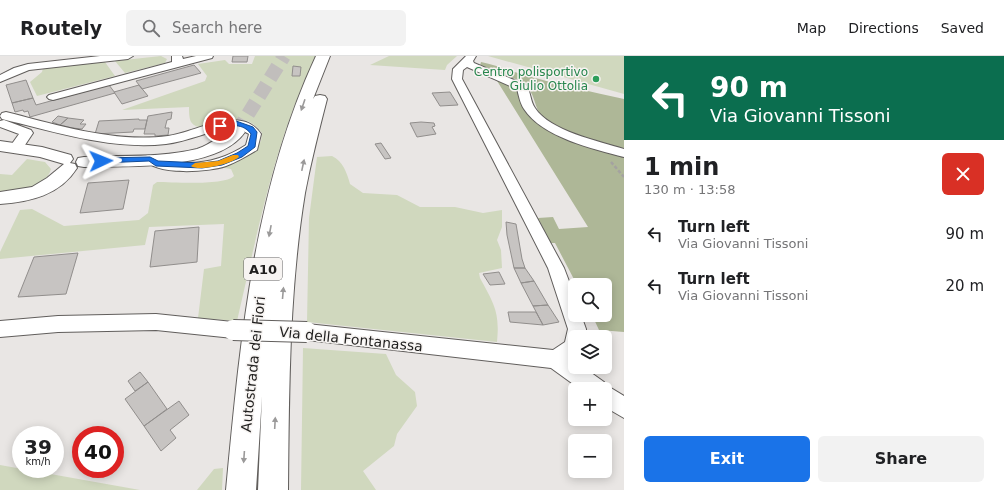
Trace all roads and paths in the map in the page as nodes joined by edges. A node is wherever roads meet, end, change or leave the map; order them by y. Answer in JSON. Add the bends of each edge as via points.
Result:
{"nodes":[{"id":1,"x":128,"y":56,"type":"edge"},
{"id":2,"x":208,"y":56,"type":"edge"},
{"id":3,"x":323,"y":56,"type":"edge"},
{"id":4,"x":337,"y":56,"type":"edge"},
{"id":5,"x":108,"y":58,"type":"junction"},
{"id":6,"x":469,"y":59,"type":"edge"},
{"id":7,"x":176,"y":60,"type":"edge"},
{"id":8,"x":6,"y":64,"type":"dead end"},
{"id":9,"x":18,"y":70,"type":"junction"},
{"id":10,"x":0,"y":79,"type":"edge"},
{"id":11,"x":124,"y":79,"type":"junction"},
{"id":12,"x":53,"y":97,"type":"dead end"},
{"id":13,"x":4,"y":116,"type":"edge"},
{"id":14,"x":237,"y":132,"type":"tunnel mouth"},
{"id":15,"x":8,"y":147,"type":"edge"},
{"id":16,"x":624,"y":153,"type":"edge"},
{"id":17,"x":150,"y":159,"type":"junction"},
{"id":18,"x":73,"y":163,"type":"junction"},
{"id":19,"x":0,"y":198,"type":"edge"},
{"id":20,"x":0,"y":329,"type":"edge"},
{"id":21,"x":577,"y":330,"type":"edge"},
{"id":22,"x":568,"y":351,"type":"edge"},
{"id":23,"x":555,"y":359,"type":"junction"},
{"id":24,"x":587,"y":382,"type":"edge"},
{"id":25,"x":612,"y":400,"type":"edge"},
{"id":26,"x":624,"y":408,"type":"edge"},
{"id":27,"x":241,"y":490,"type":"edge"},
{"id":28,"x":273,"y":490,"type":"edge"}],
"edges":[{"from":1,"to":5,"type":"street"},
{"from":2,"to":7,"type":"street"},
{"from":3,"to":27,"type":"highway","name":"Autostrada dei Fiori","number":"A10","one_way":true,"via":[[296,126],[264,261],[248,391]]},
{"from":28,"to":4,"type":"highway","name":"Autostrada dei Fiori","number":"A10","one_way":true,"via":[[278,356],[285,268],[305,155],[316,112]]},
{"from":5,"to":9,"type":"street"},
{"from":5,"to":11,"type":"street"},
{"from":6,"to":16,"type":"street","via":[[472,67],[509,79],[522,87],[529,107],[539,119],[575,137]]},
{"from":6,"to":21,"type":"street","via":[[458,69],[457,79],[556,268]]},
{"from":7,"to":11,"type":"street"},
{"from":8,"to":9,"type":"street"},
{"from":9,"to":10,"type":"street"},
{"from":11,"to":12,"type":"street"},
{"from":13,"to":15,"type":"street","via":[[27,133]]},
{"from":13,"to":17,"type":"street","via":[[117,139],[165,140],[188,136],[228,123],[250,128],[255,134],[252,147],[220,163],[202,166],[164,165],[156,164]]},
{"from":14,"to":17,"type":"street","via":[[206,151]]},
{"from":15,"to":18,"type":"street","via":[[42,152]]},
{"from":17,"to":18,"type":"street"},
{"from":18,"to":19,"type":"street","via":[[57,181],[44,190],[22,197]]},
{"from":20,"to":23,"type":"street","name":"Via della Fontanassa","bridge":true,"via":[[58,324],[156,322],[233,330],[307,332]]},
{"from":22,"to":23,"type":"street"},
{"from":23,"to":24,"type":"street"},
{"from":25,"to":26,"type":"street"}]}
